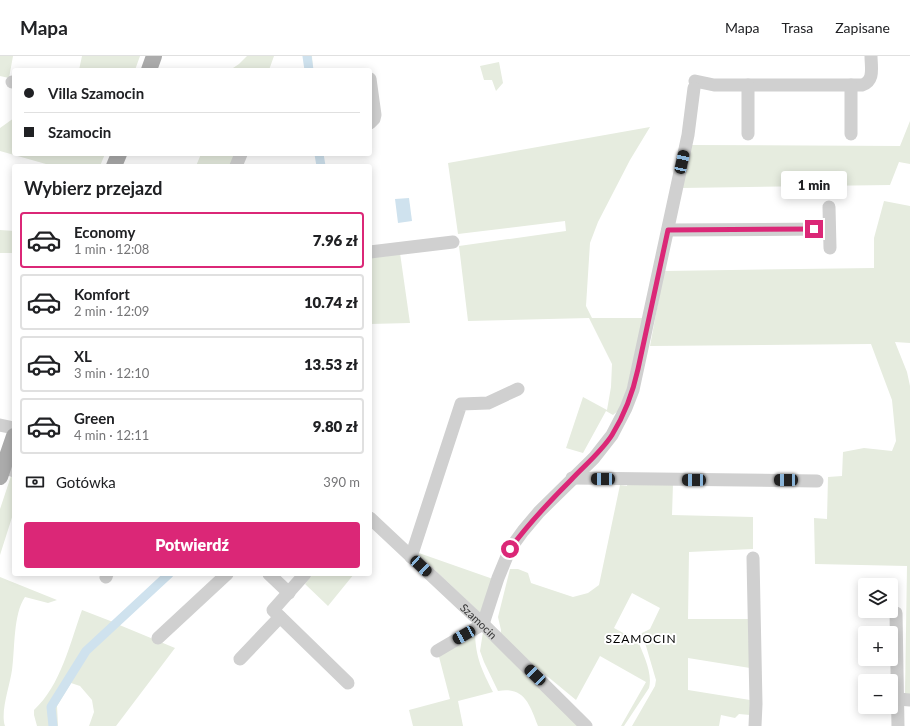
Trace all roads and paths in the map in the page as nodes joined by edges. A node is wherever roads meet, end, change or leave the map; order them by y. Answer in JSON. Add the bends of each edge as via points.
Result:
{"nodes":[{"id":1,"x":154,"y":56,"type":"edge"},
{"id":2,"x":871,"y":56,"type":"edge"},
{"id":3,"x":150,"y":68,"type":"edge"},
{"id":4,"x":748,"y":85,"type":"junction"},
{"id":5,"x":851,"y":85,"type":"junction"},
{"id":6,"x":372,"y":92,"type":"edge"},
{"id":7,"x":372,"y":121,"type":"edge"},
{"id":8,"x":748,"y":134,"type":"dead end"},
{"id":9,"x":851,"y":134,"type":"dead end"},
{"id":10,"x":829,"y":207,"type":"dead end"},
{"id":11,"x":829,"y":229,"type":"junction"},
{"id":12,"x":670,"y":230,"type":"junction"},
{"id":13,"x":453,"y":242,"type":"dead end"},
{"id":14,"x":830,"y":248,"type":"dead end"},
{"id":15,"x":372,"y":252,"type":"edge"},
{"id":16,"x":518,"y":389,"type":"dead end"},
{"id":17,"x":0,"y":425,"type":"edge"},
{"id":18,"x":12,"y":428,"type":"edge"},
{"id":19,"x":12,"y":445,"type":"edge"},
{"id":20,"x":6,"y":472,"type":"edge"},
{"id":21,"x":572,"y":478,"type":"junction"},
{"id":22,"x":817,"y":481,"type":"dead end"},
{"id":23,"x":372,"y":520,"type":"edge"},
{"id":24,"x":412,"y":557,"type":"junction"},
{"id":25,"x":753,"y":558,"type":"dead end"},
{"id":26,"x":225,"y":576,"type":"edge"},
{"id":27,"x":271,"y":576,"type":"edge"},
{"id":28,"x":303,"y":576,"type":"edge"},
{"id":29,"x":289,"y":593,"type":"junction"},
{"id":30,"x":280,"y":617,"type":"junction"},
{"id":31,"x":896,"y":618,"type":"edge"},
{"id":32,"x":483,"y":624,"type":"junction"},
{"id":33,"x":158,"y":638,"type":"dead end"},
{"id":34,"x":437,"y":650,"type":"dead end"},
{"id":35,"x":240,"y":659,"type":"dead end"},
{"id":36,"x":348,"y":683,"type":"dead end"},
{"id":37,"x":904,"y":700,"type":"edge"},
{"id":38,"x":586,"y":726,"type":"edge"},
{"id":39,"x":756,"y":726,"type":"edge"},
{"id":40,"x":898,"y":726,"type":"edge"}],
"edges":[{"from":1,"to":3,"type":"main road"},
{"from":2,"to":5,"type":"street","via":[[869,81],[862,85]]},
{"from":4,"to":5,"type":"street"},
{"from":4,"to":8,"type":"street"},
{"from":4,"to":12,"type":"street","via":[[694,84],[688,134]]},
{"from":5,"to":9,"type":"street"},
{"from":6,"to":7,"type":"street","via":[[375,114]]},
{"from":10,"to":11,"type":"street"},
{"from":11,"to":12,"type":"street"},
{"from":11,"to":14,"type":"street"},
{"from":12,"to":21,"type":"street","via":[[633,390],[626,408],[612,435],[594,458]]},
{"from":13,"to":15,"type":"street"},
{"from":16,"to":24,"type":"street","via":[[488,403],[461,404]]},
{"from":17,"to":18,"type":"street"},
{"from":19,"to":20,"type":"main road"},
{"from":21,"to":22,"type":"street"},
{"from":21,"to":32,"type":"street","via":[[539,512],[510,549]]},
{"from":23,"to":24,"type":"street","name":"Szamocin"},
{"from":24,"to":32,"type":"street","name":"Szamocin"},
{"from":25,"to":39,"type":"street"},
{"from":26,"to":33,"type":"street"},
{"from":27,"to":29,"type":"street"},
{"from":28,"to":29,"type":"street"},
{"from":29,"to":30,"type":"street","via":[[273,610]]},
{"from":30,"to":35,"type":"street"},
{"from":30,"to":36,"type":"street"},
{"from":31,"to":37,"type":"street"},
{"from":32,"to":34,"type":"street"},
{"from":32,"to":38,"type":"street","name":"Szamocin"},
{"from":37,"to":40,"type":"street"}]}
